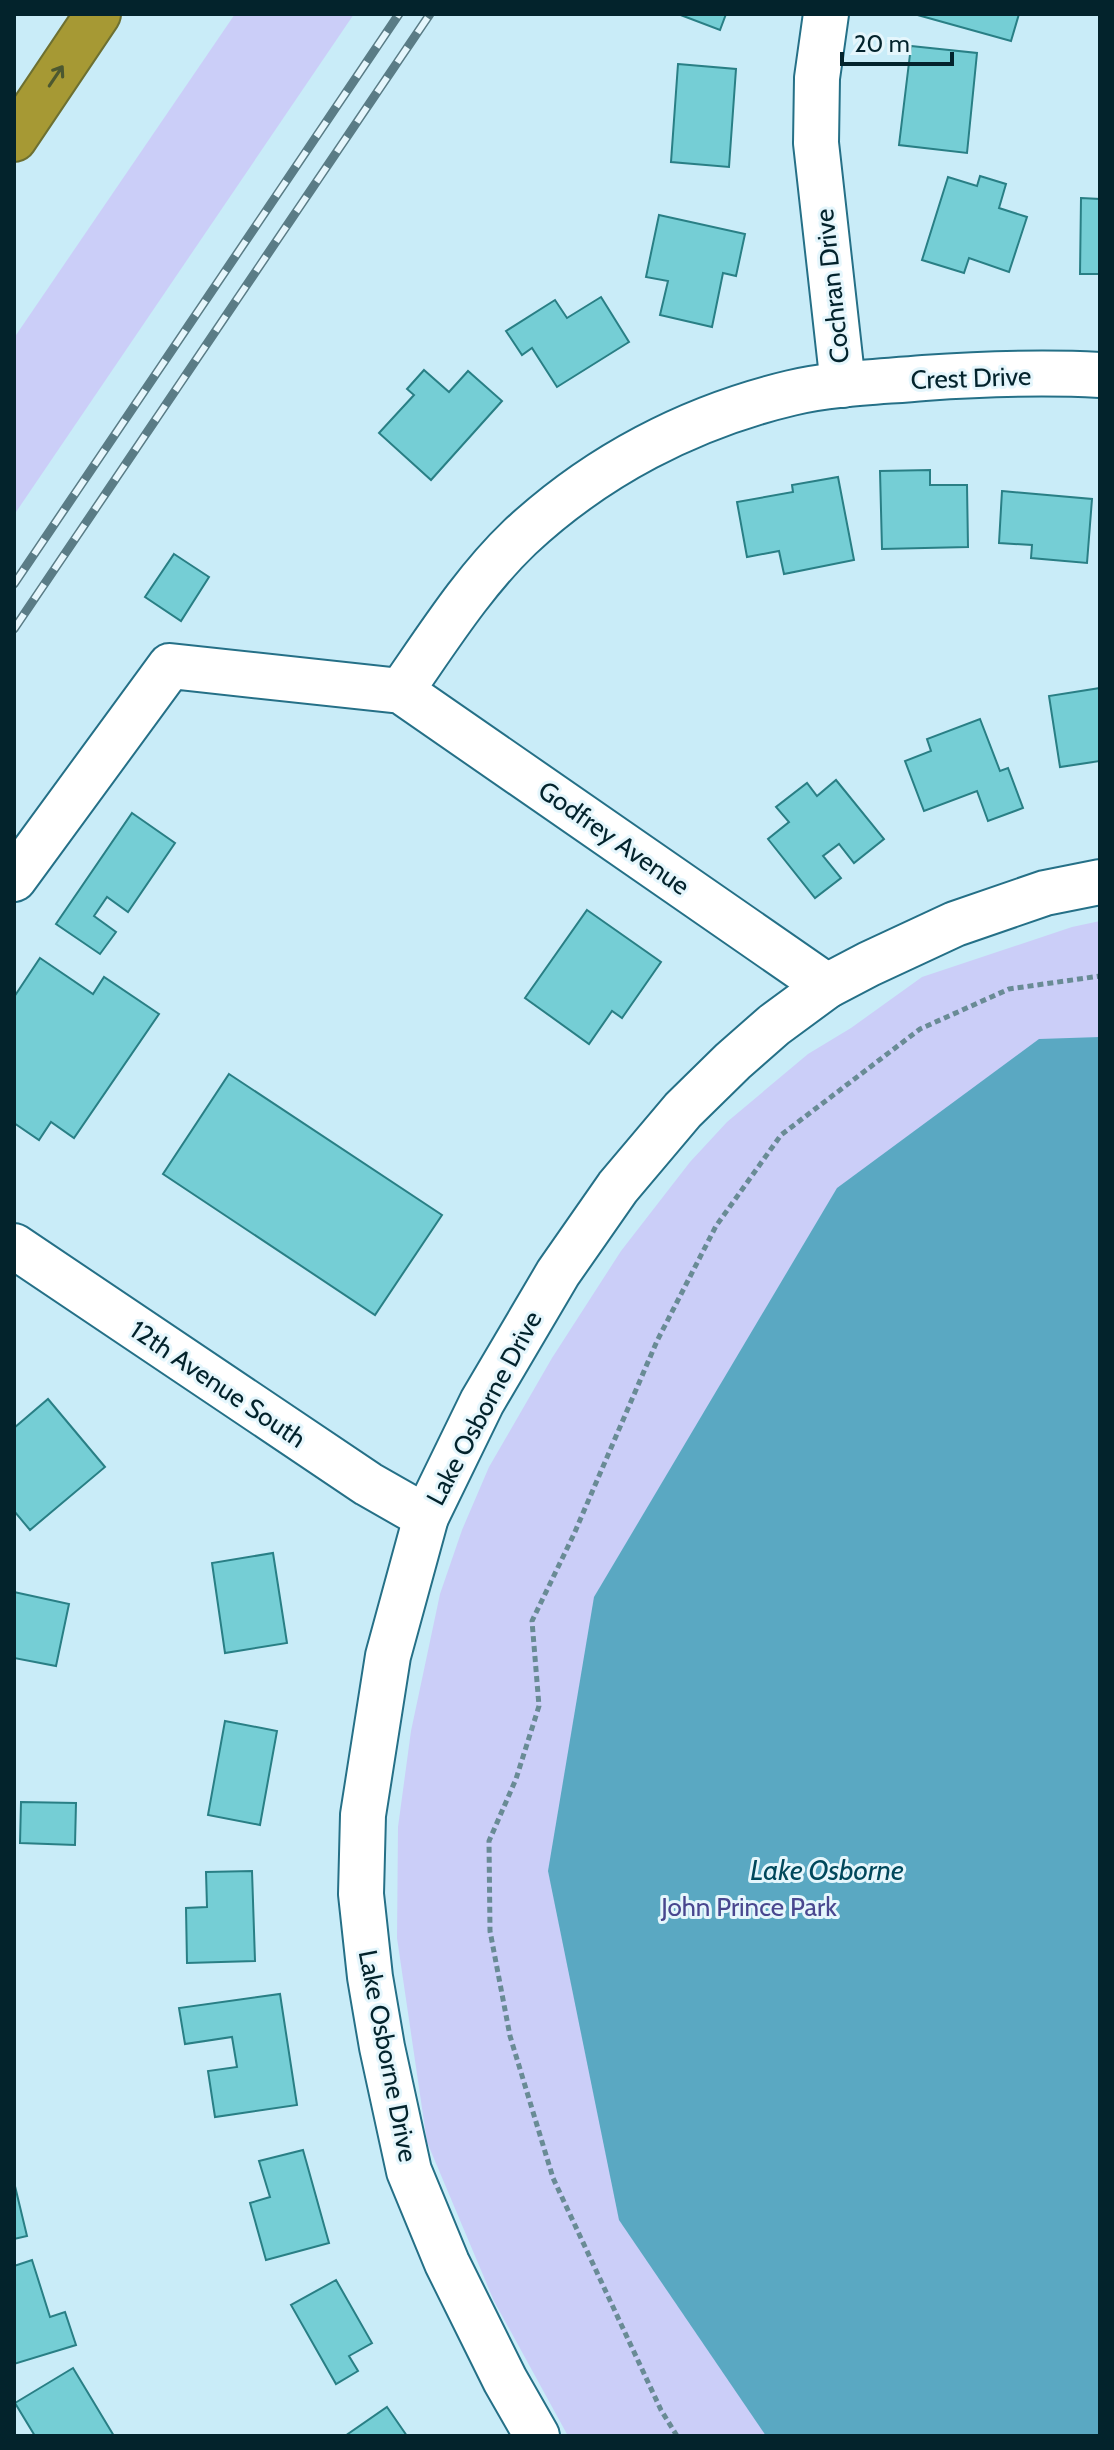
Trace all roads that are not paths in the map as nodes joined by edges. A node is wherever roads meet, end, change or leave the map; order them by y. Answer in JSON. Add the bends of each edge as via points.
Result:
{"nodes":[{"id":1,"x":98,"y":14,"type":"edge"},
{"id":2,"x":826,"y":14,"type":"edge"},
{"id":3,"x":14,"y":139,"type":"edge"},
{"id":4,"x":1100,"y":375,"type":"edge"},
{"id":5,"x":843,"y":385,"type":"junction"},
{"id":6,"x":401,"y":691,"type":"junction"},
{"id":7,"x":14,"y":879,"type":"edge"},
{"id":8,"x":1100,"y":882,"type":"edge"},
{"id":9,"x":827,"y":986,"type":"junction"},
{"id":10,"x":14,"y":1246,"type":"edge"},
{"id":11,"x":426,"y":1517,"type":"junction"},
{"id":12,"x":537,"y":2436,"type":"edge"}],
"edges":[{"from":3,"to":1,"type":"highway","one_way":true},
{"from":2,"to":5,"type":"street","name":"Cochran Drive","via":[[817,78],[816,143]]},
{"from":4,"to":5,"type":"street","name":"Crest Drive","via":[[972,375]]},
{"from":5,"to":6,"type":"street","name":"Cochran Drive","via":[[792,393],[717,415],[645,446],[580,487],[520,537],[468,595]]},
{"from":6,"to":7,"type":"street","via":[[170,666]]},
{"from":6,"to":9,"type":"street","name":"Godfrey Avenue"},
{"from":8,"to":9,"type":"street","name":"Lake Osborne Drive","via":[[1045,893],[955,924]]},
{"from":9,"to":11,"type":"street","name":"Lake Osborne Drive","via":[[733,1061],[618,1187],[558,1273],[482,1402]]},
{"from":10,"to":11,"type":"street","name":"12th Avenue South","via":[[368,1484]]},
{"from":11,"to":12,"type":"street","name":"Lake Osborne Drive","via":[[388,1656],[363,1815],[361,1894],[370,1977],[409,2171],[447,2263]]}]}
